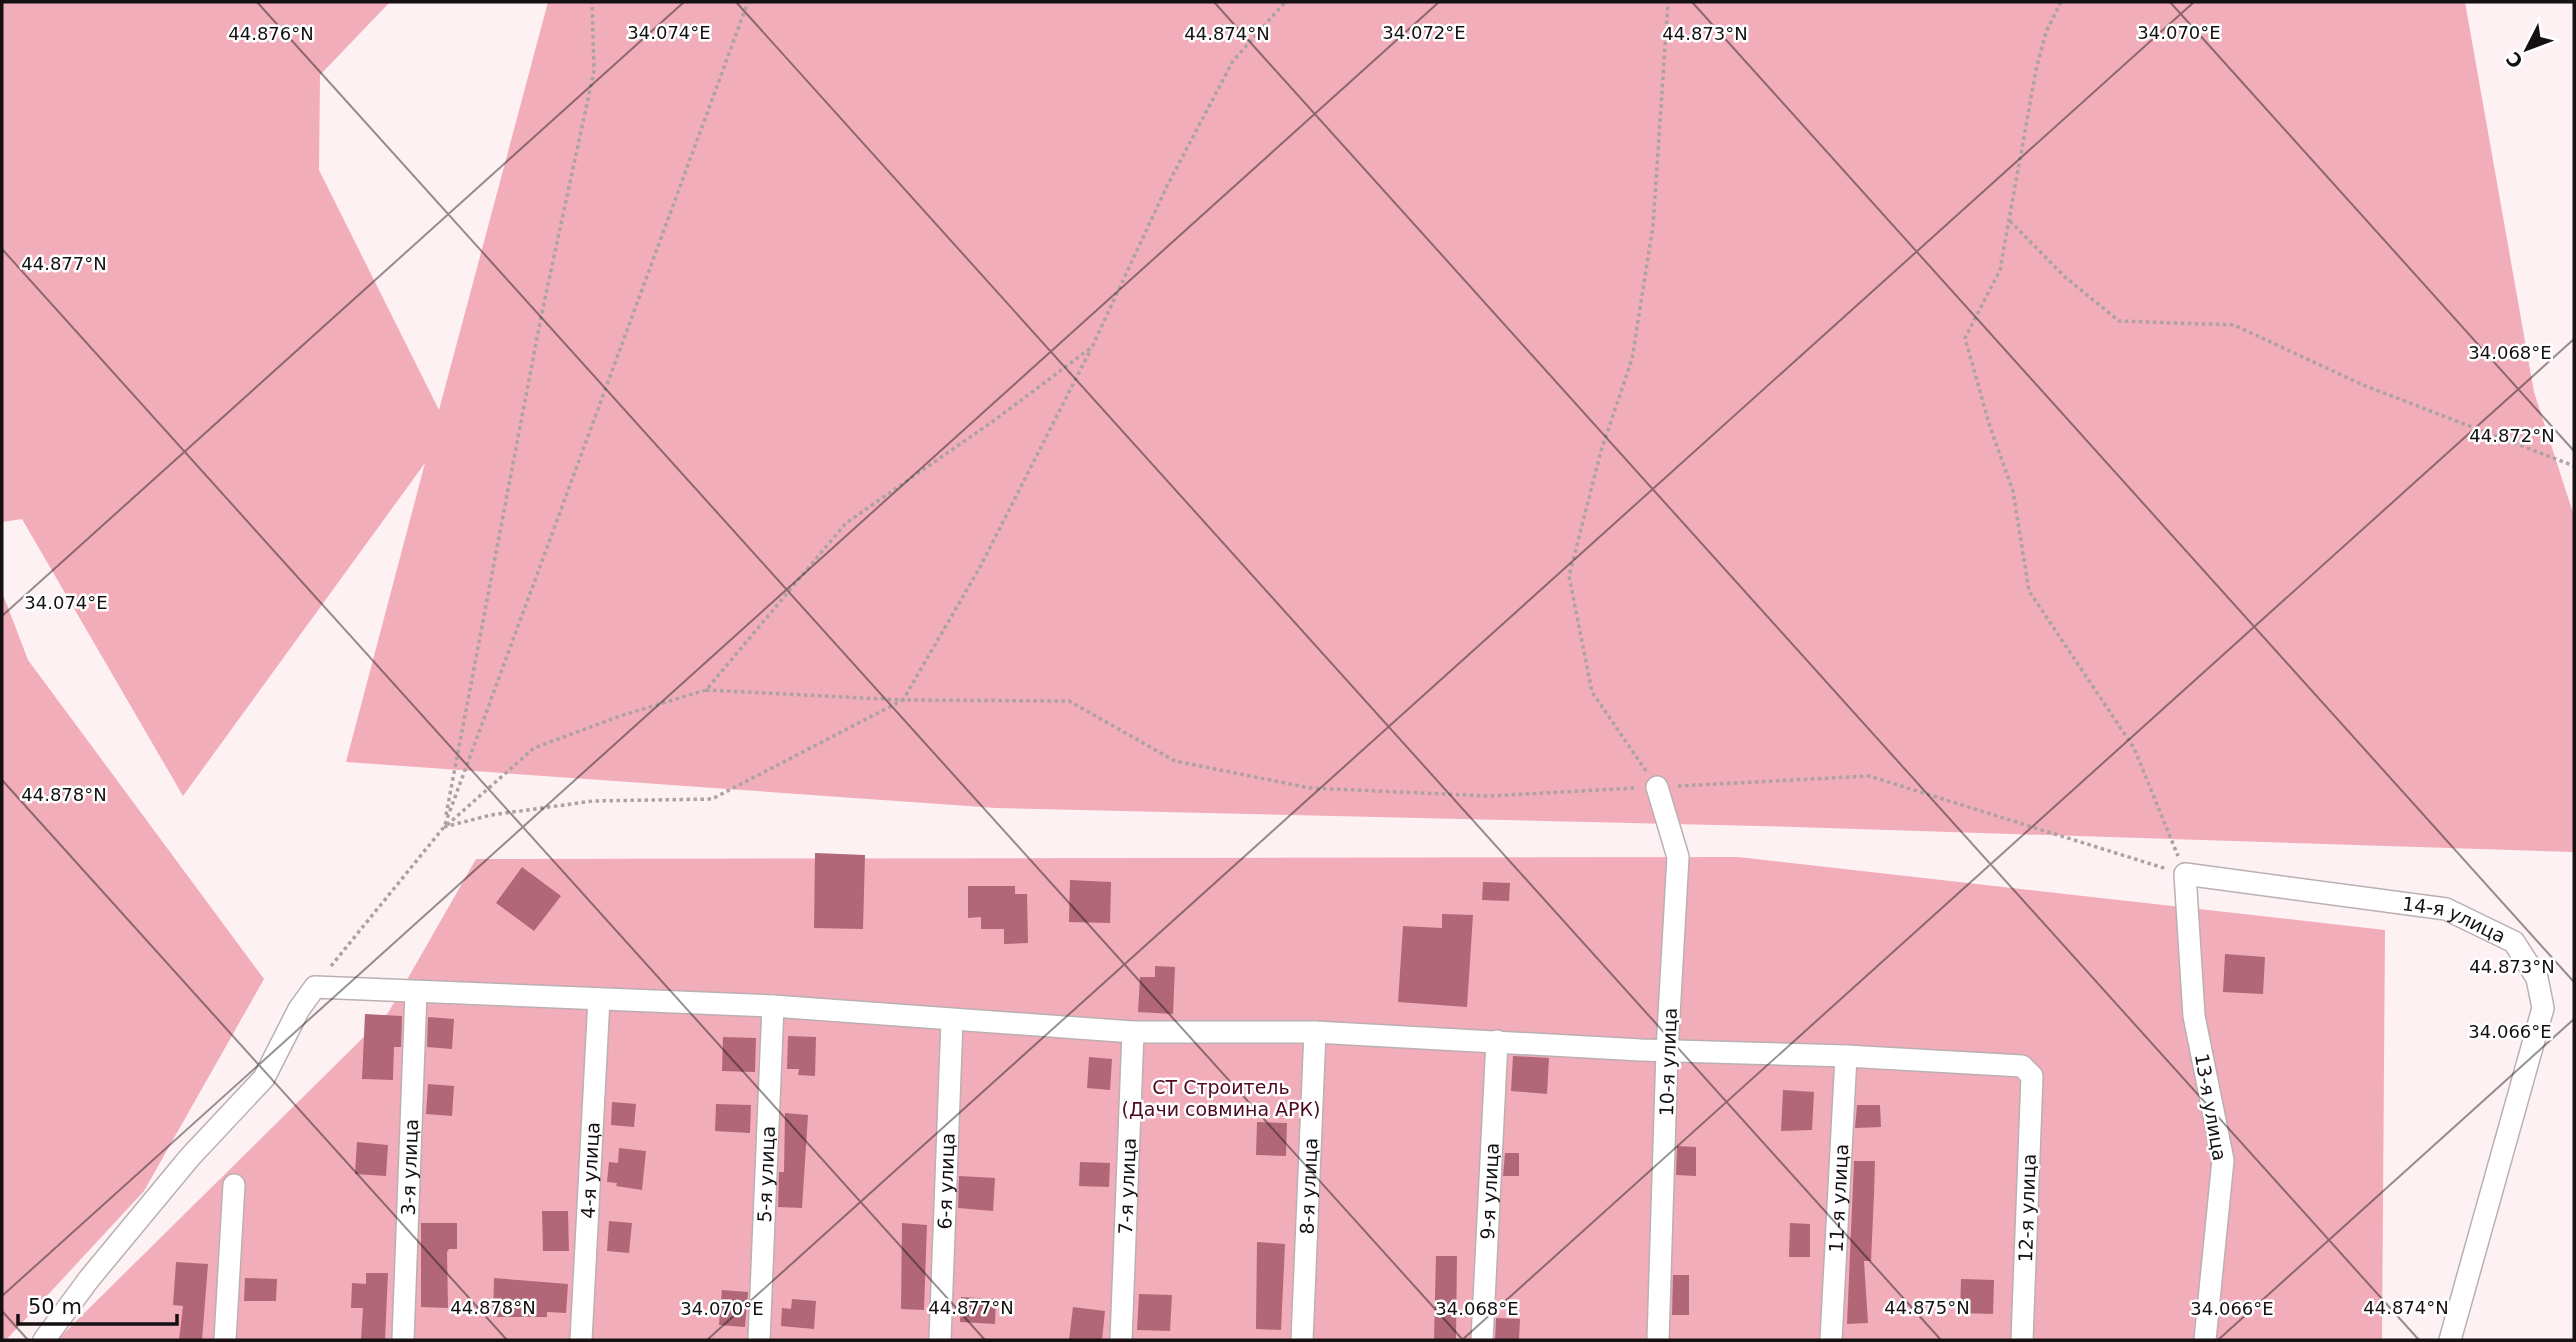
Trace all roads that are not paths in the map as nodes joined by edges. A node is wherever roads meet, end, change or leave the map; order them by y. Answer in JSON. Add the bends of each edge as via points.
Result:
{"nodes":[{"id":1,"x":1657,"y":787,"type":"road end"},
{"id":2,"x":2185,"y":874,"type":"joint"},
{"id":3,"x":416,"y":992,"type":"junction"},
{"id":4,"x":599,"y":999,"type":"junction"},
{"id":5,"x":774,"y":1006,"type":"junction"},
{"id":6,"x":952,"y":1020,"type":"junction"},
{"id":7,"x":1133,"y":1032,"type":"junction"},
{"id":8,"x":1315,"y":1032,"type":"junction"},
{"id":9,"x":1497,"y":1041,"type":"junction"},
{"id":10,"x":1667,"y":1051,"type":"junction"},
{"id":11,"x":1846,"y":1056,"type":"junction"},
{"id":12,"x":234,"y":1185,"type":"dead end"},
{"id":13,"x":44,"y":1340,"type":"edge"},
{"id":14,"x":225,"y":1340,"type":"edge"},
{"id":15,"x":403,"y":1340,"type":"edge"},
{"id":16,"x":581,"y":1340,"type":"edge"},
{"id":17,"x":759,"y":1340,"type":"edge"},
{"id":18,"x":940,"y":1340,"type":"edge"},
{"id":19,"x":1121,"y":1340,"type":"edge"},
{"id":20,"x":1303,"y":1340,"type":"edge"},
{"id":21,"x":1482,"y":1340,"type":"edge"},
{"id":22,"x":1658,"y":1340,"type":"edge"},
{"id":23,"x":1832,"y":1340,"type":"edge"},
{"id":24,"x":2022,"y":1340,"type":"edge"},
{"id":25,"x":2205,"y":1340,"type":"edge"},
{"id":26,"x":2450,"y":1340,"type":"edge"}],
"edges":[{"from":1,"to":10,"type":"street","name":"10-я улица","via":[[1678,857]]},
{"from":2,"to":25,"type":"street","name":"13-я улица","via":[[2194,1016],[2223,1160]]},
{"from":2,"to":26,"type":"street","name":"14-я улица","via":[[2446,909],[2514,942],[2537,978],[2543,1008]]},
{"from":3,"to":4,"type":"street"},
{"from":3,"to":13,"type":"street","via":[[315,987],[264,1078],[190,1157]]},
{"from":3,"to":15,"type":"street","name":"3-я улица"},
{"from":4,"to":5,"type":"street"},
{"from":4,"to":16,"type":"street","name":"4-я улица"},
{"from":5,"to":6,"type":"street"},
{"from":5,"to":17,"type":"street","name":"5-я улица"},
{"from":6,"to":7,"type":"street"},
{"from":6,"to":18,"type":"street","name":"6-я улица"},
{"from":7,"to":8,"type":"street"},
{"from":7,"to":19,"type":"street","name":"7-я улица"},
{"from":8,"to":9,"type":"street"},
{"from":8,"to":20,"type":"street","name":"8-я улица"},
{"from":9,"to":10,"type":"street"},
{"from":9,"to":21,"type":"street","name":"9-я улица"},
{"from":10,"to":11,"type":"street"},
{"from":10,"to":22,"type":"street","name":"10-я улица"},
{"from":11,"to":23,"type":"street","name":"11-я улица"},
{"from":11,"to":24,"type":"street","name":"12-я улица","via":[[2022,1066],[2032,1076]]},
{"from":12,"to":14,"type":"street"}]}
